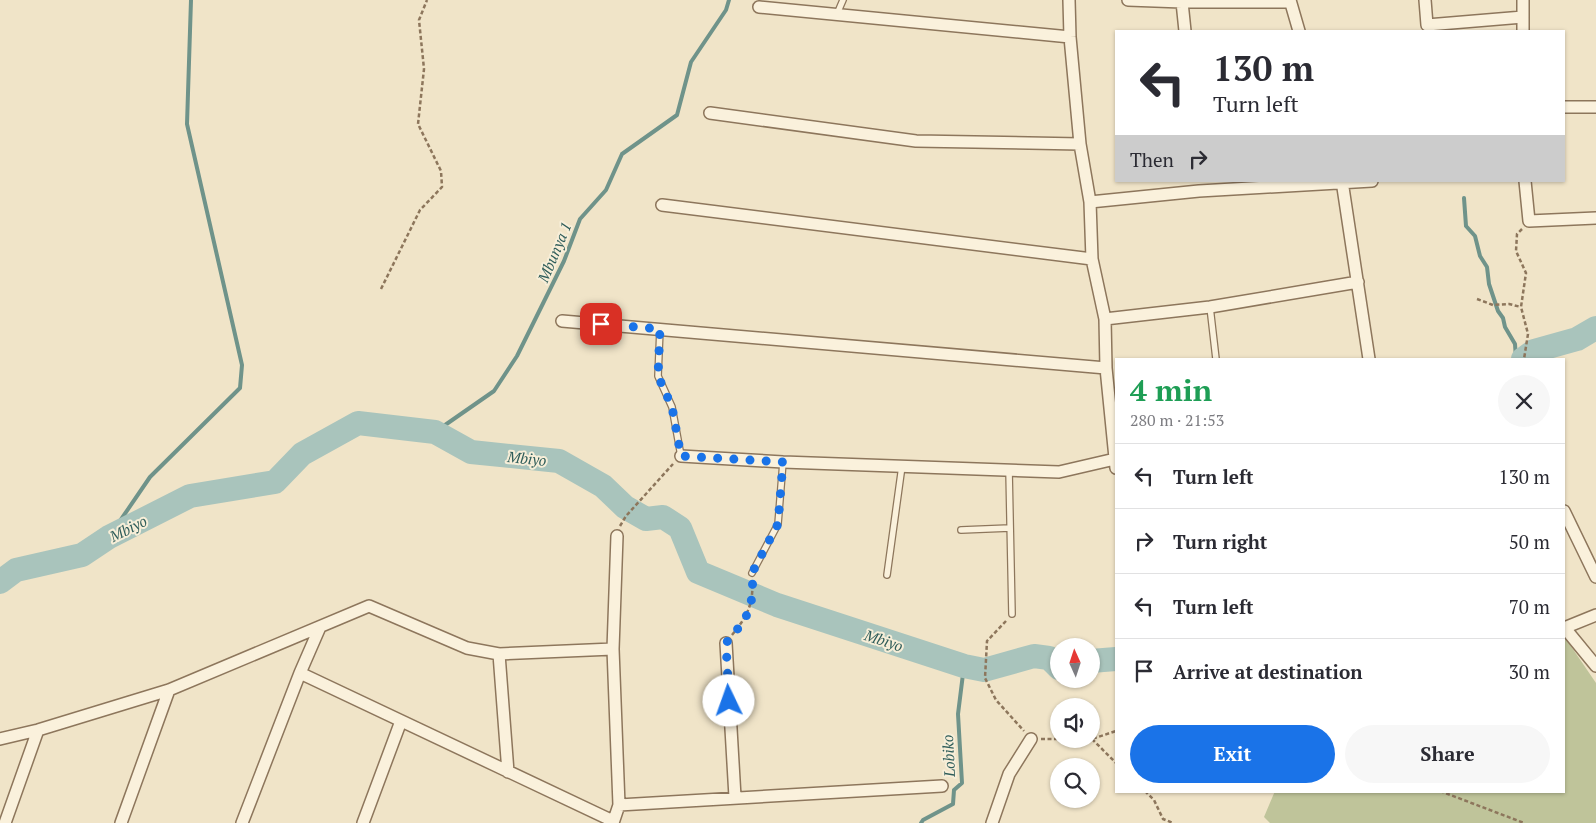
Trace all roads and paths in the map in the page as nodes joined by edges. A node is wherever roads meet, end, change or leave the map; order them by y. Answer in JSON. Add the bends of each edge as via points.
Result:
{"nodes":[{"id":1,"x":427,"y":0,"type":"edge"},
{"id":2,"x":843,"y":0,"type":"edge"},
{"id":3,"x":1069,"y":0,"type":"edge"},
{"id":4,"x":1128,"y":0,"type":"edge"},
{"id":5,"x":1425,"y":0,"type":"edge"},
{"id":6,"x":1522,"y":0,"type":"edge"},
{"id":7,"x":1290,"y":1,"type":"edge"},
{"id":8,"x":1182,"y":2,"type":"junction"},
{"id":9,"x":759,"y":7,"type":"dead end"},
{"id":10,"x":837,"y":14,"type":"junction"},
{"id":11,"x":1523,"y":17,"type":"junction"},
{"id":12,"x":1185,"y":30,"type":"edge"},
{"id":13,"x":1299,"y":30,"type":"edge"},
{"id":14,"x":1523,"y":30,"type":"edge"},
{"id":15,"x":1070,"y":37,"type":"junction"},
{"id":16,"x":1565,"y":107,"type":"edge"},
{"id":17,"x":1596,"y":107,"type":"edge"},
{"id":18,"x":710,"y":113,"type":"dead end"},
{"id":19,"x":1080,"y":144,"type":"junction"},
{"id":20,"x":1342,"y":182,"type":"edge"},
{"id":21,"x":1524,"y":182,"type":"edge"},
{"id":22,"x":1198,"y":186,"type":"edge"},
{"id":23,"x":1090,"y":202,"type":"junction"},
{"id":24,"x":662,"y":205,"type":"dead end"},
{"id":25,"x":1596,"y":218,"type":"edge"},
{"id":26,"x":1529,"y":220,"type":"junction"},
{"id":27,"x":1092,"y":259,"type":"junction"},
{"id":28,"x":1358,"y":282,"type":"junction"},
{"id":29,"x":381,"y":289,"type":"dead end"},
{"id":30,"x":1477,"y":299,"type":"dead end"},
{"id":31,"x":1210,"y":307,"type":"junction"},
{"id":32,"x":1521,"y":307,"type":"junction"},
{"id":33,"x":1105,"y":319,"type":"junction"},
{"id":34,"x":562,"y":321,"type":"dead end"},
{"id":35,"x":660,"y":329,"type":"junction"},
{"id":36,"x":1216,"y":358,"type":"edge"},
{"id":37,"x":1369,"y":358,"type":"edge"},
{"id":38,"x":1524,"y":358,"type":"edge"},
{"id":39,"x":1106,"y":368,"type":"junction"},
{"id":40,"x":1115,"y":429,"type":"edge"},
{"id":41,"x":681,"y":456,"type":"junction"},
{"id":42,"x":783,"y":462,"type":"junction"},
{"id":43,"x":1115,"y":464,"type":"edge"},
{"id":44,"x":902,"y":466,"type":"junction"},
{"id":45,"x":1009,"y":470,"type":"junction"},
{"id":46,"x":1565,"y":513,"type":"edge"},
{"id":47,"x":626,"y":516,"type":"dead end"},
{"id":48,"x":1010,"y":528,"type":"junction"},
{"id":49,"x":961,"y":530,"type":"dead end"},
{"id":50,"x":617,"y":536,"type":"dead end"},
{"id":51,"x":752,"y":573,"type":"joint"},
{"id":52,"x":887,"y":575,"type":"dead end"},
{"id":53,"x":1596,"y":576,"type":"edge"},
{"id":54,"x":1012,"y":614,"type":"joint"},
{"id":55,"x":1596,"y":615,"type":"edge"},
{"id":56,"x":320,"y":627,"type":"junction"},
{"id":57,"x":1565,"y":628,"type":"edge"},
{"id":58,"x":1565,"y":629,"type":"edge"},
{"id":59,"x":726,"y":643,"type":"joint"},
{"id":60,"x":613,"y":649,"type":"junction"},
{"id":61,"x":499,"y":654,"type":"junction"},
{"id":62,"x":1596,"y":666,"type":"edge"},
{"id":63,"x":300,"y":673,"type":"junction"},
{"id":64,"x":169,"y":690,"type":"junction"},
{"id":65,"x":401,"y":721,"type":"junction"},
{"id":66,"x":38,"y":730,"type":"junction"},
{"id":67,"x":1115,"y":731,"type":"edge"},
{"id":68,"x":1100,"y":736,"type":"edge"},
{"id":69,"x":0,"y":739,"type":"edge"},
{"id":70,"x":1031,"y":739,"type":"junction"},
{"id":71,"x":1050,"y":739,"type":"edge"},
{"id":72,"x":1100,"y":747,"type":"edge"},
{"id":73,"x":1115,"y":762,"type":"edge"},
{"id":74,"x":508,"y":772,"type":"junction"},
{"id":75,"x":942,"y":786,"type":"dead end"},
{"id":76,"x":1147,"y":793,"type":"edge"},
{"id":77,"x":1445,"y":793,"type":"edge"},
{"id":78,"x":735,"y":797,"type":"junction"},
{"id":79,"x":619,"y":805,"type":"junction"},
{"id":80,"x":613,"y":822,"type":"edge"},
{"id":81,"x":5,"y":823,"type":"edge"},
{"id":82,"x":121,"y":823,"type":"edge"},
{"id":83,"x":242,"y":823,"type":"edge"},
{"id":84,"x":363,"y":823,"type":"edge"},
{"id":85,"x":992,"y":823,"type":"edge"},
{"id":86,"x":1173,"y":823,"type":"edge"},
{"id":87,"x":1524,"y":823,"type":"edge"}],
"edges":[{"from":1,"to":29,"type":"path","via":[[419,20],[424,69],[418,124],[442,171],[442,187],[420,210]]},
{"from":2,"to":10,"type":"lane"},
{"from":3,"to":15,"type":"street"},
{"from":4,"to":8,"type":"street"},
{"from":5,"to":11,"type":"street","via":[[1427,26]]},
{"from":6,"to":11,"type":"street"},
{"from":7,"to":8,"type":"street"},
{"from":7,"to":13,"type":"street"},
{"from":8,"to":12,"type":"street"},
{"from":9,"to":10,"type":"street"},
{"from":10,"to":15,"type":"street"},
{"from":11,"to":14,"type":"street"},
{"from":15,"to":19,"type":"street"},
{"from":16,"to":17,"type":"street"},
{"from":18,"to":19,"type":"street","via":[[916,141]]},
{"from":19,"to":23,"type":"street"},
{"from":20,"to":22,"type":"street"},
{"from":20,"to":28,"type":"street"},
{"from":21,"to":26,"type":"street"},
{"from":22,"to":23,"type":"street"},
{"from":23,"to":27,"type":"street"},
{"from":24,"to":27,"type":"street"},
{"from":25,"to":26,"type":"street"},
{"from":26,"to":32,"type":"path","via":[[1517,234],[1516,251],[1526,273]]},
{"from":27,"to":33,"type":"street"},
{"from":28,"to":31,"type":"street"},
{"from":28,"to":37,"type":"street"},
{"from":30,"to":32,"type":"path"},
{"from":31,"to":33,"type":"street"},
{"from":31,"to":36,"type":"lane"},
{"from":32,"to":38,"type":"path","via":[[1528,334]]},
{"from":33,"to":39,"type":"street"},
{"from":34,"to":35,"type":"street"},
{"from":35,"to":39,"type":"street"},
{"from":35,"to":41,"type":"lane","via":[[658,376],[672,407]]},
{"from":39,"to":40,"type":"street"},
{"from":41,"to":42,"type":"street"},
{"from":41,"to":47,"type":"path"},
{"from":42,"to":44,"type":"street"},
{"from":42,"to":51,"type":"lane","via":[[778,524]]},
{"from":43,"to":45,"type":"street","via":[[1059,472]]},
{"from":44,"to":45,"type":"street"},
{"from":44,"to":52,"type":"lane"},
{"from":45,"to":48,"type":"lane"},
{"from":46,"to":53,"type":"street"},
{"from":48,"to":49,"type":"lane"},
{"from":48,"to":54,"type":"lane"},
{"from":50,"to":60,"type":"street"},
{"from":51,"to":59,"type":"path","via":[[753,595],[745,620]]},
{"from":54,"to":70,"type":"path","via":[[987,641],[985,678],[996,700]]},
{"from":55,"to":57,"type":"street"},
{"from":56,"to":61,"type":"street","via":[[369,606],[467,648]]},
{"from":56,"to":63,"type":"street"},
{"from":56,"to":64,"type":"street"},
{"from":58,"to":62,"type":"street"},
{"from":59,"to":78,"type":"street"},
{"from":60,"to":61,"type":"street"},
{"from":60,"to":79,"type":"street"},
{"from":61,"to":74,"type":"street"},
{"from":63,"to":65,"type":"street"},
{"from":63,"to":83,"type":"street"},
{"from":64,"to":66,"type":"street"},
{"from":64,"to":82,"type":"street"},
{"from":65,"to":74,"type":"street"},
{"from":65,"to":84,"type":"street"},
{"from":66,"to":69,"type":"street"},
{"from":66,"to":81,"type":"street"},
{"from":67,"to":68,"type":"path"},
{"from":70,"to":71,"type":"path"},
{"from":70,"to":85,"type":"street","via":[[1009,774]]},
{"from":72,"to":73,"type":"path"},
{"from":74,"to":80,"type":"street"},
{"from":75,"to":78,"type":"street"},
{"from":76,"to":86,"type":"path","via":[[1163,820]]},
{"from":77,"to":87,"type":"path"},
{"from":78,"to":79,"type":"street"},
{"from":79,"to":80,"type":"street"}]}
